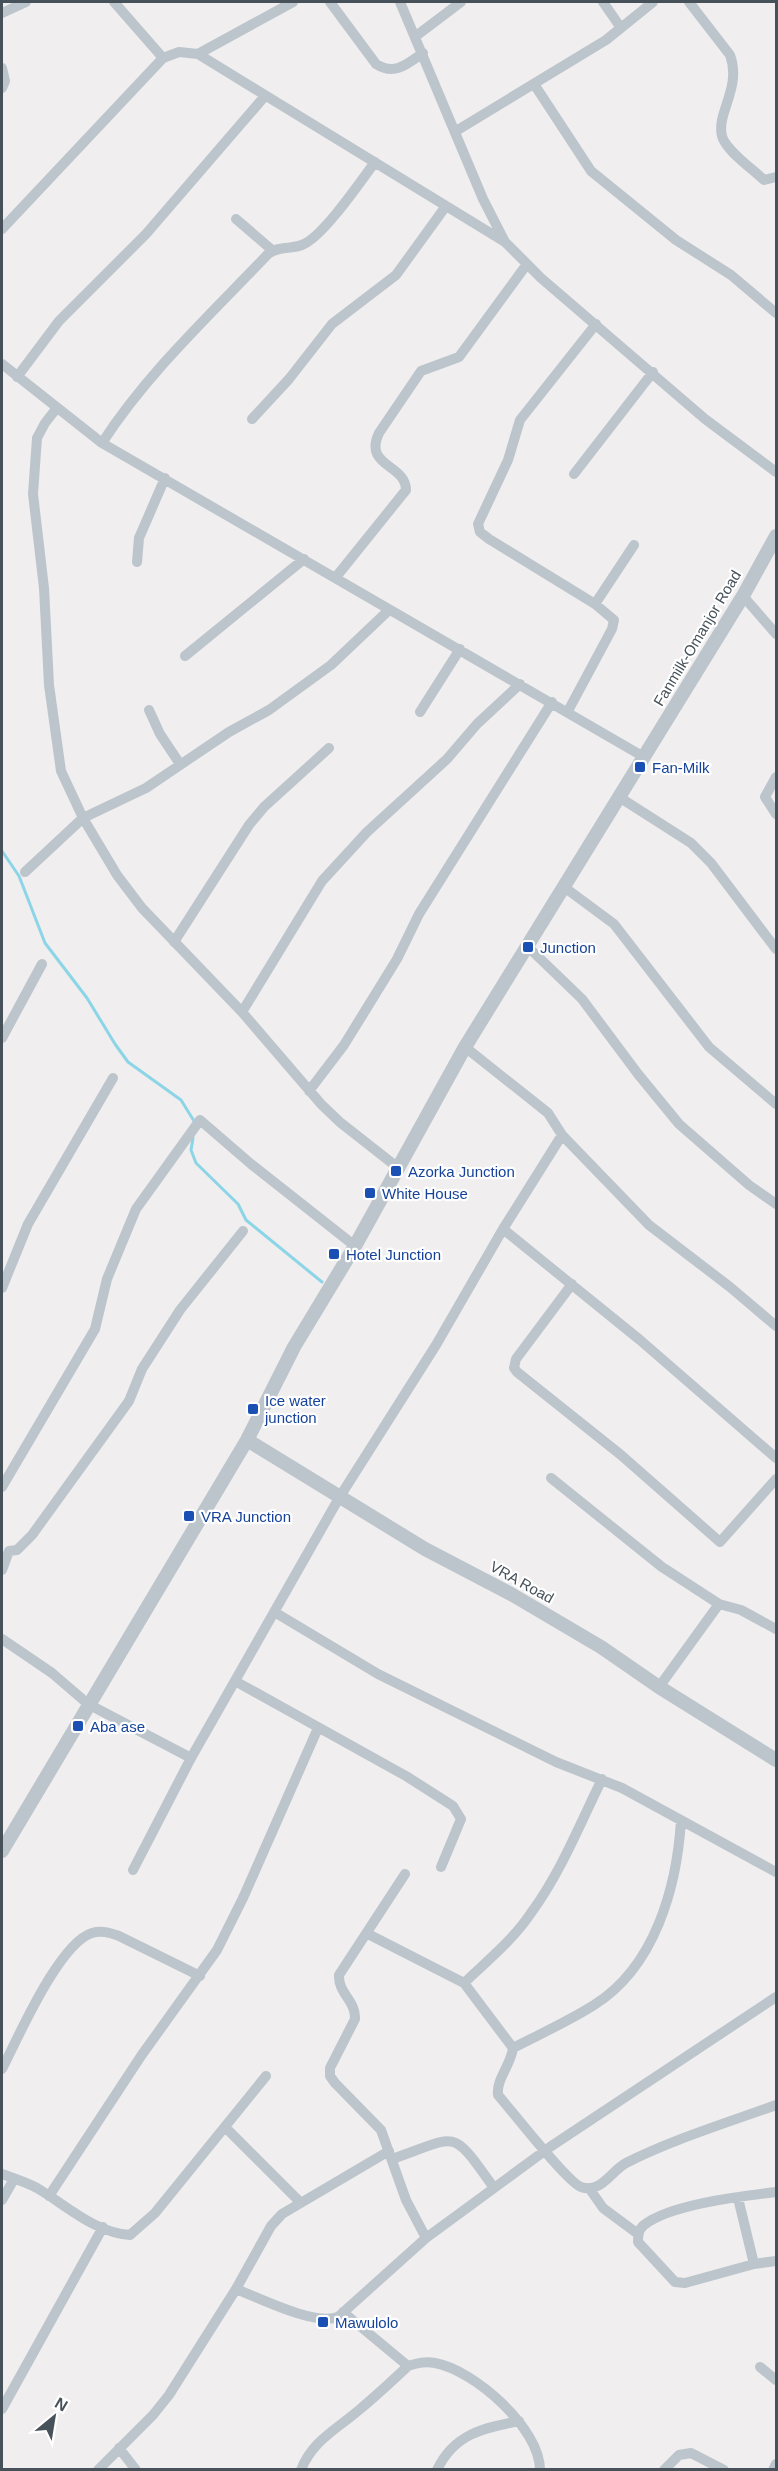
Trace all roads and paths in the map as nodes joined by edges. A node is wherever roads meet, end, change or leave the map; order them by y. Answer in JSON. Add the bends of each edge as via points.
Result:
{"nodes":[{"id":1,"x":26,"y":2,"type":"edge"},
{"id":2,"x":114,"y":2,"type":"edge"},
{"id":3,"x":290,"y":2,"type":"edge"},
{"id":4,"x":330,"y":2,"type":"edge"},
{"id":5,"x":400,"y":2,"type":"edge"},
{"id":6,"x":461,"y":2,"type":"edge"},
{"id":7,"x":603,"y":2,"type":"edge"},
{"id":8,"x":653,"y":2,"type":"edge"},
{"id":9,"x":688,"y":2,"type":"edge"},
{"id":10,"x":2,"y":13,"type":"edge"},
{"id":11,"x":621,"y":28,"type":"junction"},
{"id":12,"x":416,"y":36,"type":"junction"},
{"id":13,"x":423,"y":53,"type":"junction"},
{"id":14,"x":198,"y":54,"type":"junction"},
{"id":15,"x":163,"y":58,"type":"junction"},
{"id":16,"x":2,"y":68,"type":"edge"},
{"id":17,"x":534,"y":84,"type":"junction"},
{"id":18,"x":2,"y":88,"type":"edge"},
{"id":19,"x":266,"y":96,"type":"junction"},
{"id":20,"x":456,"y":132,"type":"junction"},
{"id":21,"x":375,"y":162,"type":"junction"},
{"id":22,"x":777,"y":177,"type":"edge"},
{"id":23,"x":446,"y":206,"type":"junction"},
{"id":24,"x":236,"y":219,"type":"dead end"},
{"id":25,"x":2,"y":229,"type":"edge"},
{"id":26,"x":505,"y":242,"type":"junction"},
{"id":27,"x":272,"y":250,"type":"junction"},
{"id":28,"x":527,"y":264,"type":"junction"},
{"id":29,"x":777,"y":313,"type":"edge"},
{"id":30,"x":596,"y":324,"type":"junction"},
{"id":31,"x":2,"y":364,"type":"edge"},
{"id":32,"x":653,"y":372,"type":"junction"},
{"id":33,"x":17,"y":377,"type":"junction"},
{"id":34,"x":56,"y":409,"type":"junction"},
{"id":35,"x":252,"y":419,"type":"dead end"},
{"id":36,"x":102,"y":442,"type":"junction"},
{"id":37,"x":777,"y":472,"type":"edge"},
{"id":38,"x":574,"y":474,"type":"dead end"},
{"id":39,"x":165,"y":478,"type":"junction"},
{"id":40,"x":777,"y":536,"type":"edge"},
{"id":41,"x":634,"y":545,"type":"dead end"},
{"id":42,"x":304,"y":559,"type":"junction"},
{"id":43,"x":137,"y":562,"type":"dead end"},
{"id":44,"x":336,"y":578,"type":"junction"},
{"id":45,"x":743,"y":596,"type":"junction"},
{"id":46,"x":595,"y":604,"type":"junction"},
{"id":47,"x":389,"y":610,"type":"junction"},
{"id":48,"x":777,"y":634,"type":"edge"},
{"id":49,"x":460,"y":649,"type":"junction"},
{"id":50,"x":185,"y":656,"type":"dead end"},
{"id":51,"x":520,"y":684,"type":"junction"},
{"id":52,"x":552,"y":702,"type":"junction"},
{"id":53,"x":149,"y":710,"type":"dead end"},
{"id":54,"x":568,"y":711,"type":"junction"},
{"id":55,"x":420,"y":712,"type":"dead end"},
{"id":56,"x":329,"y":748,"type":"dead end"},
{"id":57,"x":644,"y":757,"type":"junction"},
{"id":58,"x":180,"y":764,"type":"junction"},
{"id":59,"x":777,"y":777,"type":"edge"},
{"id":60,"x":619,"y":797,"type":"junction"},
{"id":61,"x":777,"y":814,"type":"edge"},
{"id":62,"x":82,"y":818,"type":"junction"},
{"id":63,"x":25,"y":872,"type":"dead end"},
{"id":64,"x":564,"y":887,"type":"junction"},
{"id":65,"x":174,"y":942,"type":"junction"},
{"id":66,"x":527,"y":946,"type":"junction"},
{"id":67,"x":777,"y":949,"type":"edge"},
{"id":68,"x":42,"y":964,"type":"dead end"},
{"id":69,"x":242,"y":1012,"type":"junction"},
{"id":70,"x":2,"y":1038,"type":"edge"},
{"id":71,"x":465,"y":1047,"type":"junction"},
{"id":72,"x":113,"y":1078,"type":"dead end"},
{"id":73,"x":309,"y":1091,"type":"junction"},
{"id":74,"x":777,"y":1104,"type":"edge"},
{"id":75,"x":562,"y":1135,"type":"junction"},
{"id":76,"x":397,"y":1167,"type":"junction"},
{"id":77,"x":777,"y":1204,"type":"edge"},
{"id":78,"x":503,"y":1228,"type":"junction"},
{"id":79,"x":243,"y":1231,"type":"dead end"},
{"id":80,"x":355,"y":1246,"type":"junction"},
{"id":81,"x":572,"y":1284,"type":"junction"},
{"id":82,"x":2,"y":1287,"type":"edge"},
{"id":83,"x":777,"y":1326,"type":"edge"},
{"id":84,"x":248,"y":1440,"type":"junction"},
{"id":85,"x":777,"y":1458,"type":"edge"},
{"id":86,"x":551,"y":1478,"type":"dead end"},
{"id":87,"x":777,"y":1479,"type":"edge"},
{"id":88,"x":2,"y":1487,"type":"edge"},
{"id":89,"x":339,"y":1498,"type":"junction"},
{"id":90,"x":5,"y":1548,"type":"edge"},
{"id":91,"x":2,"y":1570,"type":"edge"},
{"id":92,"x":719,"y":1604,"type":"junction"},
{"id":93,"x":276,"y":1613,"type":"junction"},
{"id":94,"x":777,"y":1629,"type":"edge"},
{"id":95,"x":2,"y":1639,"type":"edge"},
{"id":96,"x":235,"y":1681,"type":"junction"},
{"id":97,"x":659,"y":1687,"type":"junction"},
{"id":98,"x":88,"y":1704,"type":"junction"},
{"id":99,"x":318,"y":1728,"type":"junction"},
{"id":100,"x":191,"y":1758,"type":"junction"},
{"id":101,"x":777,"y":1760,"type":"edge"},
{"id":102,"x":602,"y":1779,"type":"junction"},
{"id":103,"x":681,"y":1820,"type":"junction"},
{"id":104,"x":2,"y":1851,"type":"edge"},
{"id":105,"x":441,"y":1867,"type":"dead end"},
{"id":106,"x":133,"y":1870,"type":"dead end"},
{"id":107,"x":777,"y":1872,"type":"edge"},
{"id":108,"x":405,"y":1874,"type":"dead end"},
{"id":109,"x":368,"y":1934,"type":"junction"},
{"id":110,"x":200,"y":1976,"type":"junction"},
{"id":111,"x":464,"y":1983,"type":"junction"},
{"id":112,"x":777,"y":1997,"type":"edge"},
{"id":113,"x":513,"y":2048,"type":"junction"},
{"id":114,"x":2,"y":2069,"type":"edge"},
{"id":115,"x":266,"y":2076,"type":"dead end"},
{"id":116,"x":777,"y":2105,"type":"edge"},
{"id":117,"x":225,"y":2127,"type":"junction"},
{"id":118,"x":546,"y":2150,"type":"junction"},
{"id":119,"x":390,"y":2155,"type":"junction"},
{"id":120,"x":2,"y":2174,"type":"edge"},
{"id":121,"x":14,"y":2179,"type":"junction"},
{"id":122,"x":494,"y":2188,"type":"junction"},
{"id":123,"x":589,"y":2188,"type":"junction"},
{"id":124,"x":777,"y":2192,"type":"edge"},
{"id":125,"x":49,"y":2196,"type":"junction"},
{"id":126,"x":738,"y":2198,"type":"junction"},
{"id":127,"x":2,"y":2200,"type":"edge"},
{"id":128,"x":301,"y":2203,"type":"junction"},
{"id":129,"x":103,"y":2227,"type":"junction"},
{"id":130,"x":638,"y":2234,"type":"junction"},
{"id":131,"x":426,"y":2238,"type":"junction"},
{"id":132,"x":777,"y":2261,"type":"edge"},
{"id":133,"x":753,"y":2264,"type":"junction"},
{"id":134,"x":236,"y":2289,"type":"junction"},
{"id":135,"x":344,"y":2312,"type":"junction"},
{"id":136,"x":408,"y":2366,"type":"junction"},
{"id":137,"x":760,"y":2367,"type":"dead end"},
{"id":138,"x":777,"y":2380,"type":"edge"},
{"id":139,"x":2,"y":2409,"type":"edge"},
{"id":140,"x":519,"y":2421,"type":"junction"},
{"id":141,"x":119,"y":2448,"type":"junction"},
{"id":142,"x":777,"y":2464,"type":"edge"},
{"id":143,"x":98,"y":2469,"type":"edge"},
{"id":144,"x":136,"y":2469,"type":"edge"},
{"id":145,"x":301,"y":2469,"type":"edge"},
{"id":146,"x":437,"y":2469,"type":"edge"},
{"id":147,"x":540,"y":2469,"type":"edge"},
{"id":148,"x":664,"y":2469,"type":"edge"},
{"id":149,"x":724,"y":2469,"type":"edge"},
{"id":150,"x":773,"y":2469,"type":"edge"}],
"edges":[{"from":1,"to":10,"type":"street"},
{"from":2,"to":15,"type":"street"},
{"from":3,"to":14,"type":"street"},
{"from":4,"to":13,"type":"street","via":[[382,68],[396,69]]},
{"from":5,"to":12,"type":"street"},
{"from":6,"to":12,"type":"street"},
{"from":7,"to":11,"type":"street"},
{"from":8,"to":11,"type":"street"},
{"from":9,"to":22,"type":"street","via":[[734,65],[722,130],[725,143],[764,180]]},
{"from":11,"to":17,"type":"street"},
{"from":12,"to":13,"type":"street"},
{"from":13,"to":20,"type":"street"},
{"from":14,"to":15,"type":"street","via":[[179,52]]},
{"from":14,"to":19,"type":"street"},
{"from":15,"to":25,"type":"street"},
{"from":16,"to":18,"type":"street"},
{"from":17,"to":20,"type":"street"},
{"from":17,"to":29,"type":"street","via":[[591,171],[676,240],[731,275]]},
{"from":19,"to":21,"type":"street"},
{"from":19,"to":33,"type":"street","via":[[146,234],[59,321]]},
{"from":20,"to":26,"type":"street"},
{"from":21,"to":23,"type":"street"},
{"from":21,"to":27,"type":"street","via":[[341,208],[305,244]]},
{"from":23,"to":26,"type":"street"},
{"from":23,"to":35,"type":"street","via":[[396,275],[332,324]]},
{"from":24,"to":27,"type":"street"},
{"from":26,"to":28,"type":"street"},
{"from":27,"to":36,"type":"street","via":[[164,363]]},
{"from":28,"to":30,"type":"street"},
{"from":28,"to":44,"type":"street","via":[[459,357],[421,371],[379,433],[375,451],[401,476],[406,490]]},
{"from":30,"to":32,"type":"street"},
{"from":30,"to":46,"type":"street","via":[[520,420],[478,524],[480,532],[489,539]]},
{"from":31,"to":33,"type":"street"},
{"from":32,"to":37,"type":"street","via":[[705,419]]},
{"from":32,"to":38,"type":"street"},
{"from":33,"to":34,"type":"street"},
{"from":34,"to":36,"type":"street"},
{"from":34,"to":62,"type":"street","via":[[37,438],[33,494],[44,588],[49,685],[61,771]]},
{"from":36,"to":39,"type":"street"},
{"from":39,"to":42,"type":"street"},
{"from":39,"to":43,"type":"street","via":[[139,538]]},
{"from":40,"to":45,"type":"street","name":"Fanmilk-Omanjor Road"},
{"from":41,"to":46,"type":"street"},
{"from":42,"to":44,"type":"street"},
{"from":42,"to":50,"type":"street"},
{"from":44,"to":47,"type":"street"},
{"from":45,"to":48,"type":"street"},
{"from":45,"to":57,"type":"street","name":"Fanmilk-Omanjor Road"},
{"from":46,"to":54,"type":"street","via":[[614,624]]},
{"from":47,"to":49,"type":"street"},
{"from":47,"to":58,"type":"street","via":[[331,665],[278,704]]},
{"from":49,"to":51,"type":"street"},
{"from":49,"to":55,"type":"street"},
{"from":51,"to":52,"type":"street"},
{"from":51,"to":69,"type":"street","via":[[322,881]]},
{"from":52,"to":54,"type":"street"},
{"from":52,"to":73,"type":"street","via":[[419,914],[397,959],[344,1045]]},
{"from":53,"to":58,"type":"street"},
{"from":54,"to":57,"type":"street"},
{"from":56,"to":65,"type":"street","via":[[249,825]]},
{"from":57,"to":60,"type":"street","name":"Fanmilk-Omanjor Road"},
{"from":58,"to":62,"type":"street","via":[[146,788]]},
{"from":59,"to":61,"type":"street","via":[[765,797]]},
{"from":60,"to":64,"type":"street","name":"Fanmilk-Omanjor Road"},
{"from":60,"to":67,"type":"street","via":[[691,843]]},
{"from":62,"to":63,"type":"street"},
{"from":62,"to":65,"type":"street","via":[[135,900]]},
{"from":64,"to":66,"type":"street","name":"Fanmilk-Omanjor Road"},
{"from":64,"to":74,"type":"street","via":[[614,924],[709,1047]]},
{"from":65,"to":69,"type":"street"},
{"from":66,"to":71,"type":"street","name":"Fanmilk-Omanjor Road"},
{"from":66,"to":77,"type":"street","via":[[582,999],[679,1124]]},
{"from":68,"to":70,"type":"street"},
{"from":69,"to":73,"type":"street"},
{"from":71,"to":75,"type":"street","via":[[548,1113]]},
{"from":71,"to":76,"type":"street","name":"Fanmilk-Omanjor Road"},
{"from":72,"to":82,"type":"street","via":[[28,1224]]},
{"from":73,"to":76,"type":"street","via":[[341,1123]]},
{"from":75,"to":78,"type":"street"},
{"from":75,"to":83,"type":"street","via":[[649,1226]]},
{"from":76,"to":80,"type":"street","name":"Fanmilk-Omanjor Road"},
{"from":78,"to":81,"type":"street"},
{"from":78,"to":89,"type":"street","via":[[436,1345]]},
{"from":79,"to":90,"type":"street","via":[[168,1327],[142,1369],[129,1401],[32,1535],[17,1550]]},
{"from":80,"to":84,"type":"street","name":"Fanmilk-Omanjor Road","via":[[294,1347]]},
{"from":80,"to":88,"type":"street","via":[[200,1120],[169,1167],[140,1201],[107,1279],[95,1329]]},
{"from":81,"to":85,"type":"street"},
{"from":81,"to":87,"type":"street","via":[[516,1359],[517,1372],[621,1455],[720,1542]]},
{"from":84,"to":89,"type":"street","name":"VRA Road"},
{"from":84,"to":98,"type":"street","name":"Fanmilk-Omanjor Road"},
{"from":86,"to":92,"type":"street","via":[[662,1568]]},
{"from":89,"to":93,"type":"street"},
{"from":89,"to":97,"type":"street","name":"VRA Road","via":[[602,1647]]},
{"from":90,"to":91,"type":"street"},
{"from":92,"to":94,"type":"street","via":[[741,1610]]},
{"from":92,"to":97,"type":"street"},
{"from":93,"to":96,"type":"street"},
{"from":93,"to":102,"type":"street","via":[[378,1674],[556,1762]]},
{"from":95,"to":98,"type":"street","via":[[59,1678]]},
{"from":96,"to":99,"type":"street"},
{"from":96,"to":100,"type":"street"},
{"from":97,"to":101,"type":"street","name":"VRA Road"},
{"from":98,"to":100,"type":"street"},
{"from":98,"to":104,"type":"street","name":"Fanmilk-Omanjor Road"},
{"from":99,"to":105,"type":"street","via":[[453,1806],[461,1819]]},
{"from":99,"to":110,"type":"street","via":[[243,1899]]},
{"from":100,"to":106,"type":"street"},
{"from":102,"to":103,"type":"street"},
{"from":102,"to":111,"type":"street","via":[[562,1862],[531,1913]]},
{"from":103,"to":107,"type":"street"},
{"from":103,"to":113,"type":"street","via":[[678,1855],[666,1903],[636,1965],[619,1986],[595,2005]]},
{"from":108,"to":109,"type":"street"},
{"from":109,"to":111,"type":"street"},
{"from":109,"to":119,"type":"street","via":[[339,1975],[340,1990],[356,2011],[332,2061],[330,2076],[377,2125]]},
{"from":110,"to":114,"type":"street","via":[[119,1936],[91,1933],[78,1941],[57,1967]]},
{"from":110,"to":125,"type":"street","via":[[141,2056]]},
{"from":111,"to":113,"type":"street"},
{"from":112,"to":118,"type":"street"},
{"from":113,"to":118,"type":"street","via":[[497,2087],[498,2095]]},
{"from":115,"to":117,"type":"street"},
{"from":116,"to":123,"type":"street","via":[[624,2164],[601,2185]]},
{"from":117,"to":128,"type":"street"},
{"from":117,"to":129,"type":"street","via":[[138,2230],[119,2235]]},
{"from":118,"to":122,"type":"street"},
{"from":118,"to":123,"type":"street","via":[[575,2184]]},
{"from":119,"to":122,"type":"street","via":[[450,2139],[472,2157]]},
{"from":119,"to":128,"type":"street"},
{"from":119,"to":131,"type":"street","via":[[406,2200]]},
{"from":120,"to":121,"type":"street"},
{"from":121,"to":125,"type":"street"},
{"from":121,"to":127,"type":"street"},
{"from":122,"to":131,"type":"street"},
{"from":123,"to":130,"type":"street","via":[[603,2208]]},
{"from":124,"to":126,"type":"street"},
{"from":125,"to":129,"type":"street"},
{"from":126,"to":130,"type":"street","via":[[674,2211],[643,2226]]},
{"from":126,"to":133,"type":"street"},
{"from":128,"to":134,"type":"street","via":[[271,2226]]},
{"from":129,"to":139,"type":"street"},
{"from":130,"to":133,"type":"street","via":[[638,2242],[675,2282],[685,2283]]},
{"from":131,"to":135,"type":"street"},
{"from":132,"to":133,"type":"street"},
{"from":134,"to":135,"type":"street","via":[[312,2317],[333,2319]]},
{"from":134,"to":141,"type":"street","via":[[169,2395]]},
{"from":135,"to":136,"type":"street"},
{"from":136,"to":140,"type":"street","via":[[424,2361],[453,2370],[487,2391]]},
{"from":136,"to":145,"type":"street","via":[[320,2440]]},
{"from":137,"to":138,"type":"street"},
{"from":140,"to":146,"type":"street","via":[[464,2436]]},
{"from":140,"to":147,"type":"street","via":[[539,2454]]},
{"from":141,"to":143,"type":"street"},
{"from":141,"to":144,"type":"street"},
{"from":142,"to":150,"type":"street"},
{"from":148,"to":149,"type":"street","via":[[679,2454],[691,2453]]}]}
